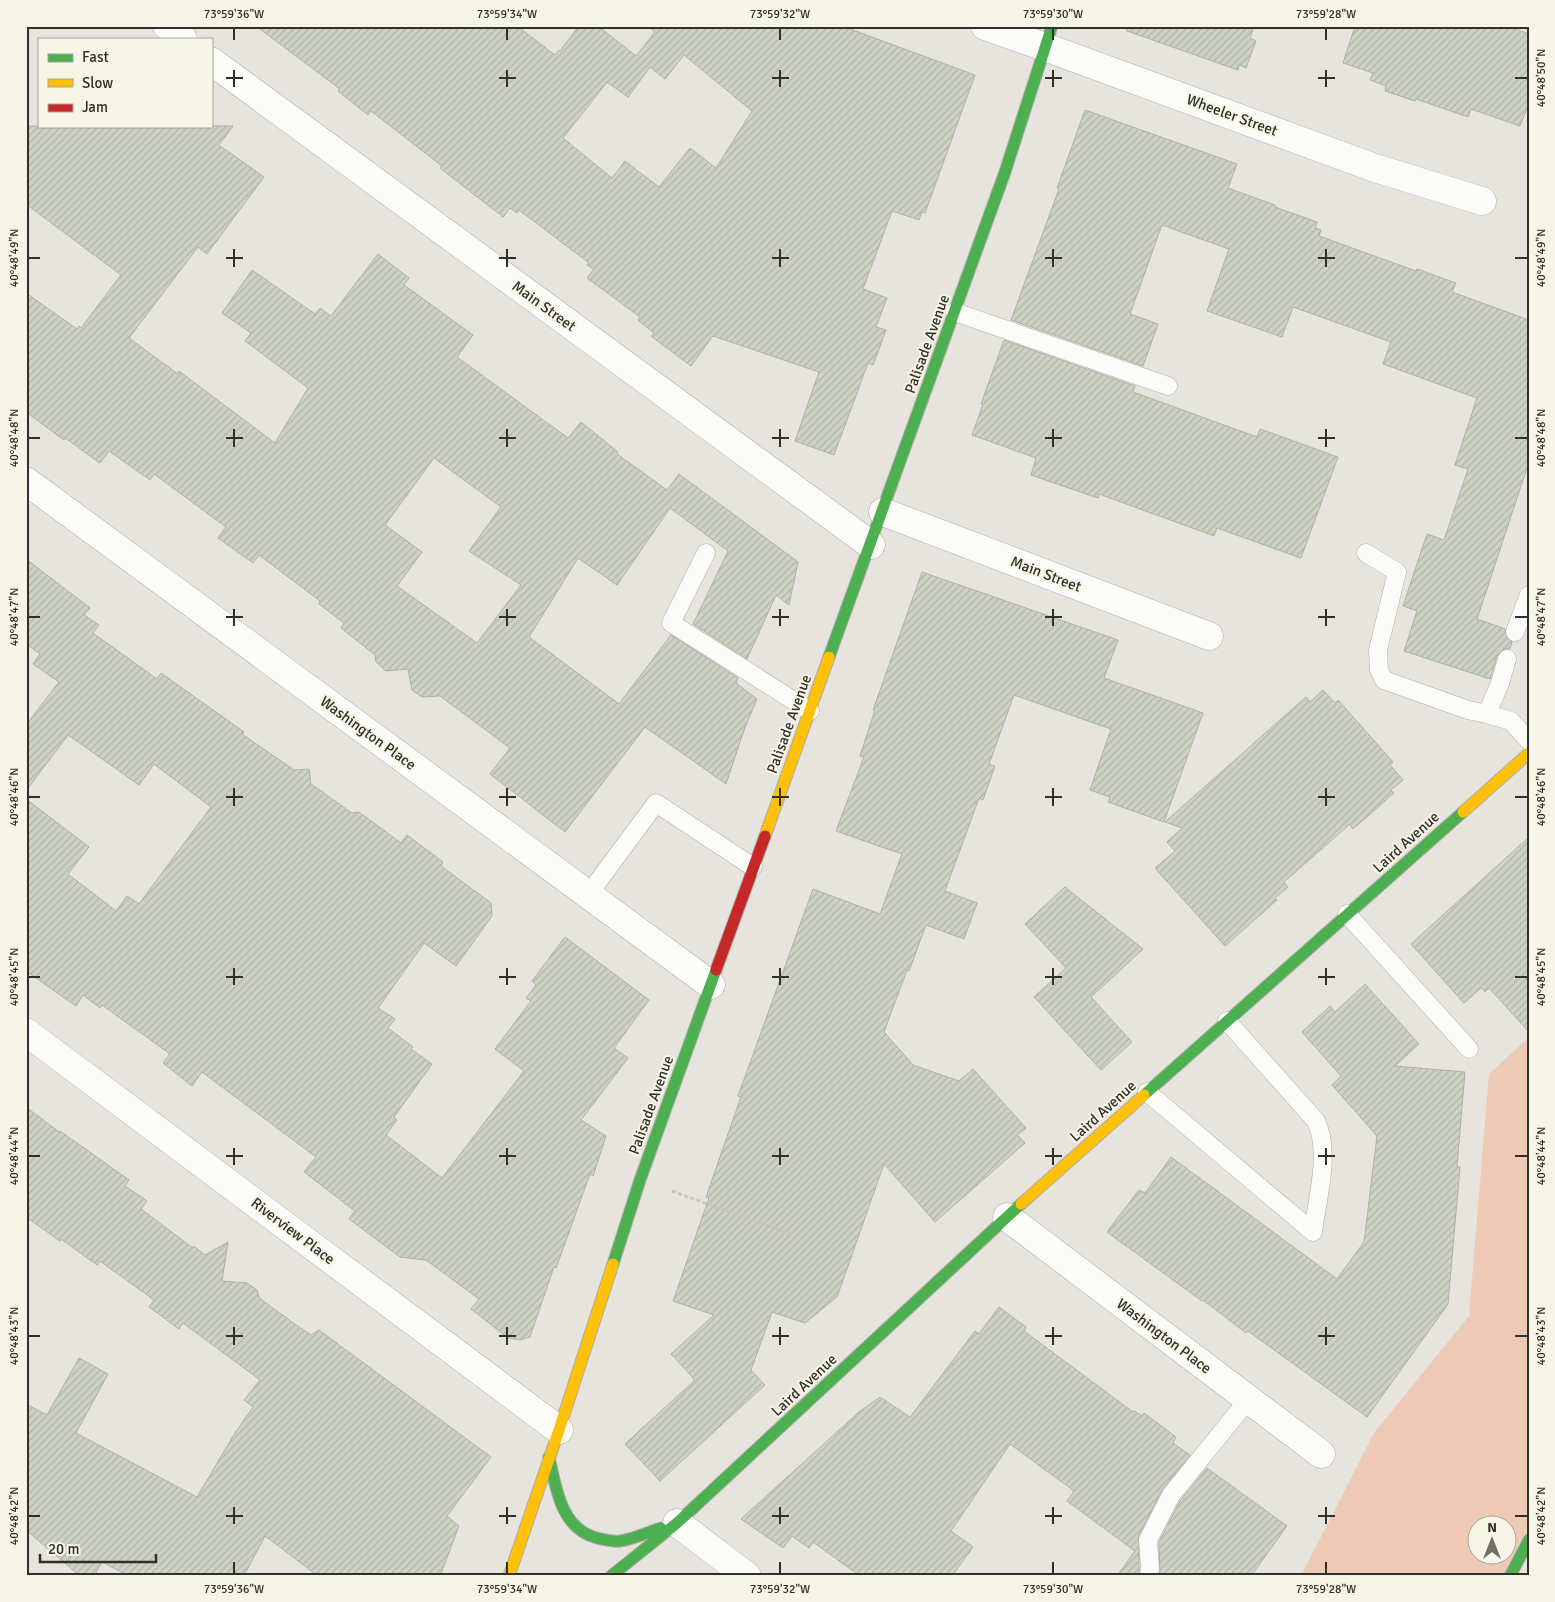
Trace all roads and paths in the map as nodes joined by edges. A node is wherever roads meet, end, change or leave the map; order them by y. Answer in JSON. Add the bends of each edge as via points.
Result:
{"nodes":[{"id":1,"x":167,"y":26,"type":"edge"},
{"id":2,"x":985,"y":26,"type":"edge"},
{"id":3,"x":1049,"y":36,"type":"edge"},
{"id":4,"x":182,"y":38,"type":"edge"},
{"id":5,"x":215,"y":64,"type":"edge"},
{"id":6,"x":1482,"y":201,"type":"dead end"},
{"id":7,"x":955,"y":312,"type":"junction"},
{"id":8,"x":1168,"y":386,"type":"dead end"},
{"id":9,"x":26,"y":482,"type":"edge"},
{"id":10,"x":883,"y":512,"type":"junction"},
{"id":11,"x":871,"y":545,"type":"junction"},
{"id":12,"x":706,"y":553,"type":"dead end"},
{"id":13,"x":1366,"y":553,"type":"dead end"},
{"id":14,"x":1529,"y":595,"type":"edge"},
{"id":15,"x":1515,"y":632,"type":"dead end"},
{"id":16,"x":1209,"y":636,"type":"dead end"},
{"id":17,"x":1507,"y":658,"type":"dead end"},
{"id":18,"x":810,"y":711,"type":"junction"},
{"id":19,"x":1487,"y":714,"type":"junction"},
{"id":20,"x":1529,"y":742,"type":"edge"},
{"id":21,"x":1529,"y":753,"type":"edge"},
{"id":22,"x":753,"y":867,"type":"junction"},
{"id":23,"x":588,"y":895,"type":"junction"},
{"id":24,"x":1348,"y":914,"type":"junction"},
{"id":25,"x":711,"y":985,"type":"junction"},
{"id":26,"x":1227,"y":1021,"type":"junction"},
{"id":27,"x":26,"y":1032,"type":"edge"},
{"id":28,"x":1469,"y":1049,"type":"dead end"},
{"id":29,"x":1147,"y":1092,"type":"junction"},
{"id":30,"x":640,"y":1180,"type":"junction"},
{"id":31,"x":1007,"y":1217,"type":"junction"},
{"id":32,"x":793,"y":1235,"type":"dead end"},
{"id":33,"x":1248,"y":1400,"type":"junction"},
{"id":34,"x":559,"y":1430,"type":"junction"},
{"id":35,"x":1321,"y":1454,"type":"dead end"},
{"id":36,"x":549,"y":1457,"type":"junction"},
{"id":37,"x":677,"y":1523,"type":"junction"},
{"id":38,"x":1529,"y":1540,"type":"edge"},
{"id":39,"x":508,"y":1576,"type":"edge"},
{"id":40,"x":611,"y":1576,"type":"edge"},
{"id":41,"x":747,"y":1576,"type":"edge"},
{"id":42,"x":1149,"y":1576,"type":"edge"},
{"id":43,"x":1510,"y":1576,"type":"edge"}],
"edges":[{"from":1,"to":4,"type":"street"},
{"from":2,"to":3,"type":"street","name":"Wheeler Street"},
{"from":3,"to":6,"type":"street","name":"Wheeler Street","via":[[1375,168]]},
{"from":3,"to":7,"type":"main road","name":"Palisade Avenue"},
{"from":5,"to":11,"type":"street","name":"Main Street"},
{"from":7,"to":8,"type":"lane"},
{"from":7,"to":10,"type":"main road","name":"Palisade Avenue"},
{"from":9,"to":23,"type":"street","name":"Washington Place"},
{"from":10,"to":11,"type":"main road","name":"Palisade Avenue"},
{"from":10,"to":16,"type":"street","name":"Main Street"},
{"from":11,"to":18,"type":"main road","name":"Palisade Avenue"},
{"from":12,"to":18,"type":"lane","via":[[671,623]]},
{"from":13,"to":19,"type":"lane","via":[[1397,572],[1378,650],[1379,670],[1384,680]]},
{"from":14,"to":15,"type":"lane"},
{"from":17,"to":19,"type":"lane"},
{"from":18,"to":22,"type":"main road","name":"Palisade Avenue"},
{"from":19,"to":20,"type":"lane","via":[[1511,721]]},
{"from":21,"to":24,"type":"main road","name":"Laird Avenue"},
{"from":22,"to":23,"type":"lane","via":[[656,803]]},
{"from":22,"to":25,"type":"main road","name":"Palisade Avenue"},
{"from":23,"to":25,"type":"street","name":"Washington Place"},
{"from":24,"to":26,"type":"main road","name":"Laird Avenue"},
{"from":24,"to":28,"type":"lane"},
{"from":25,"to":30,"type":"main road","name":"Palisade Avenue"},
{"from":26,"to":29,"type":"main road","name":"Laird Avenue"},
{"from":26,"to":29,"type":"lane","via":[[1316,1121],[1320,1130],[1324,1149],[1313,1232]]},
{"from":27,"to":34,"type":"street","name":"Riverview Place"},
{"from":29,"to":31,"type":"main road","name":"Laird Avenue"},
{"from":30,"to":32,"type":"path"},
{"from":30,"to":34,"type":"main road","name":"Palisade Avenue"},
{"from":31,"to":33,"type":"street","name":"Washington Place"},
{"from":31,"to":37,"type":"main road","name":"Laird Avenue"},
{"from":33,"to":35,"type":"street","name":"Washington Place"},
{"from":33,"to":42,"type":"lane","via":[[1171,1495],[1148,1540]]},
{"from":34,"to":36,"type":"main road","name":"Palisade Avenue"},
{"from":36,"to":37,"type":"main road","via":[[566,1517],[578,1530],[594,1539],[618,1541]]},
{"from":36,"to":39,"type":"main road","name":"Palisade Avenue"},
{"from":37,"to":40,"type":"main road","name":"Laird Avenue"},
{"from":37,"to":41,"type":"street"},
{"from":38,"to":43,"type":"main road"}]}
